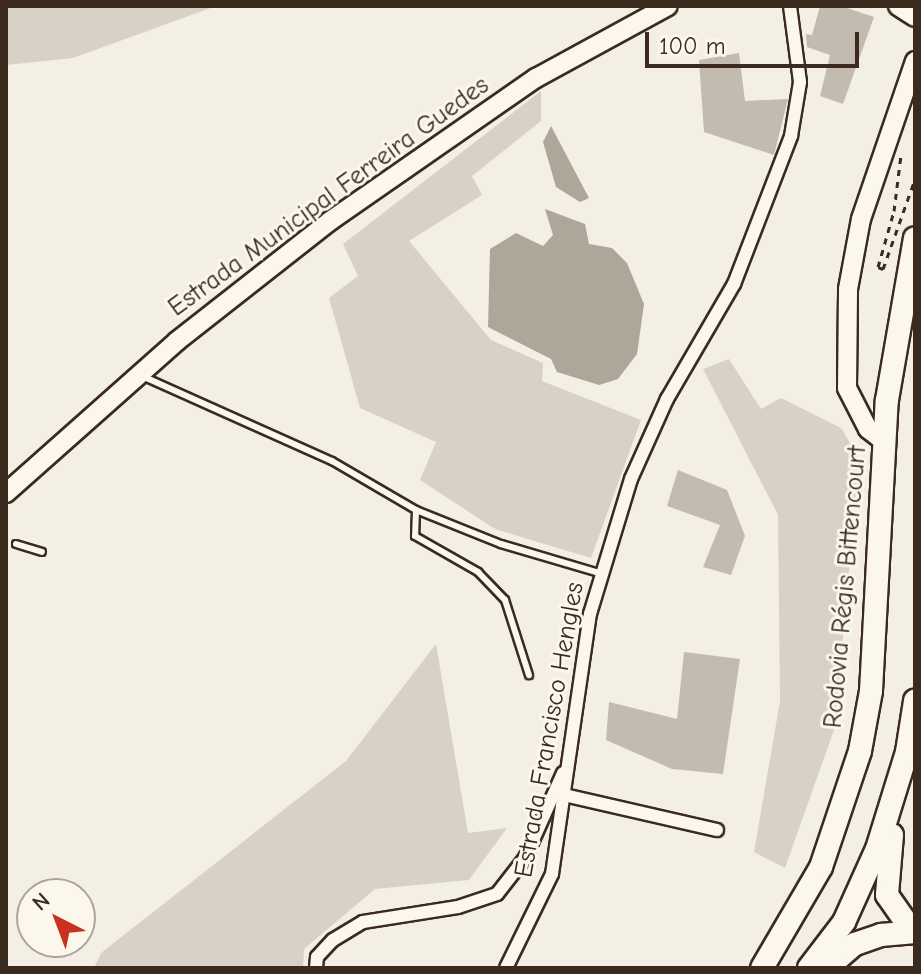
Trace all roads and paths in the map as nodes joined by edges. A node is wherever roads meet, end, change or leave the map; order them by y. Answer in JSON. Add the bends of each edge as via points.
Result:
{"nodes":[{"id":1,"x":668,"y":6,"type":"edge"},
{"id":2,"x":790,"y":6,"type":"edge"},
{"id":3,"x":898,"y":6,"type":"edge"},
{"id":4,"x":915,"y":17,"type":"edge"},
{"id":5,"x":915,"y":61,"type":"edge"},
{"id":6,"x":901,"y":142,"type":"dead end"},
{"id":7,"x":915,"y":179,"type":"edge"},
{"id":8,"x":915,"y":238,"type":"edge"},
{"id":9,"x":138,"y":375,"type":"junction"},
{"id":10,"x":886,"y":443,"type":"junction"},
{"id":11,"x":6,"y":493,"type":"edge"},
{"id":12,"x":416,"y":510,"type":"junction"},
{"id":13,"x":16,"y":544,"type":"dead end"},
{"id":14,"x":42,"y":552,"type":"dead end"},
{"id":15,"x":599,"y":573,"type":"junction"},
{"id":16,"x":529,"y":675,"type":"dead end"},
{"id":17,"x":915,"y":701,"type":"edge"},
{"id":18,"x":904,"y":761,"type":"junction"},
{"id":19,"x":566,"y":767,"type":"junction"},
{"id":20,"x":564,"y":795,"type":"junction"},
{"id":21,"x":717,"y":830,"type":"dead end"},
{"id":22,"x":914,"y":932,"type":"edge"},
{"id":23,"x":316,"y":968,"type":"edge"},
{"id":24,"x":506,"y":968,"type":"edge"},
{"id":25,"x":762,"y":968,"type":"edge"},
{"id":26,"x":809,"y":968,"type":"edge"},
{"id":27,"x":827,"y":968,"type":"edge"}],
"edges":[{"from":1,"to":9,"type":"street","name":"Estrada Municipal Ferreira Guedes","via":[[562,63],[453,132],[291,250]]},
{"from":2,"to":15,"type":"street","name":"Estrada Francisco Hengles","via":[[800,82],[783,163],[734,284],[643,444]]},
{"from":3,"to":4,"type":"street"},
{"from":5,"to":10,"type":"street","via":[[861,219],[848,289],[847,388],[868,429]]},
{"from":6,"to":7,"type":"path","via":[[894,211],[878,267],[883,269]]},
{"from":8,"to":10,"type":"highway","name":"Rodovia Régis Bittencourt","via":[[895,342]]},
{"from":9,"to":11,"type":"street","name":"Estrada Municipal Ferreira Guedes"},
{"from":9,"to":12,"type":"lane","via":[[332,461]]},
{"from":10,"to":25,"type":"highway","name":"Rodovia Régis Bittencourt","via":[[871,691],[860,751],[821,867]]},
{"from":12,"to":15,"type":"lane","via":[[501,544]]},
{"from":12,"to":16,"type":"lane","via":[[415,536],[478,572],[505,600],[522,640]]},
{"from":13,"to":14,"type":"lane"},
{"from":15,"to":19,"type":"street","name":"Estrada Francisco Hengles"},
{"from":17,"to":18,"type":"highway"},
{"from":18,"to":22,"type":"highway","via":[[885,885],[896,913]]},
{"from":18,"to":26,"type":"highway","via":[[856,898]]},
{"from":19,"to":20,"type":"street","name":"Estrada Francisco Hengles"},
{"from":19,"to":23,"type":"street","via":[[525,858],[497,894],[458,907],[363,922],[333,940],[317,957]]},
{"from":20,"to":21,"type":"street"},
{"from":20,"to":24,"type":"street","name":"Estrada Francisco Hengles","via":[[552,874]]},
{"from":22,"to":27,"type":"highway","via":[[855,944]]}]}
